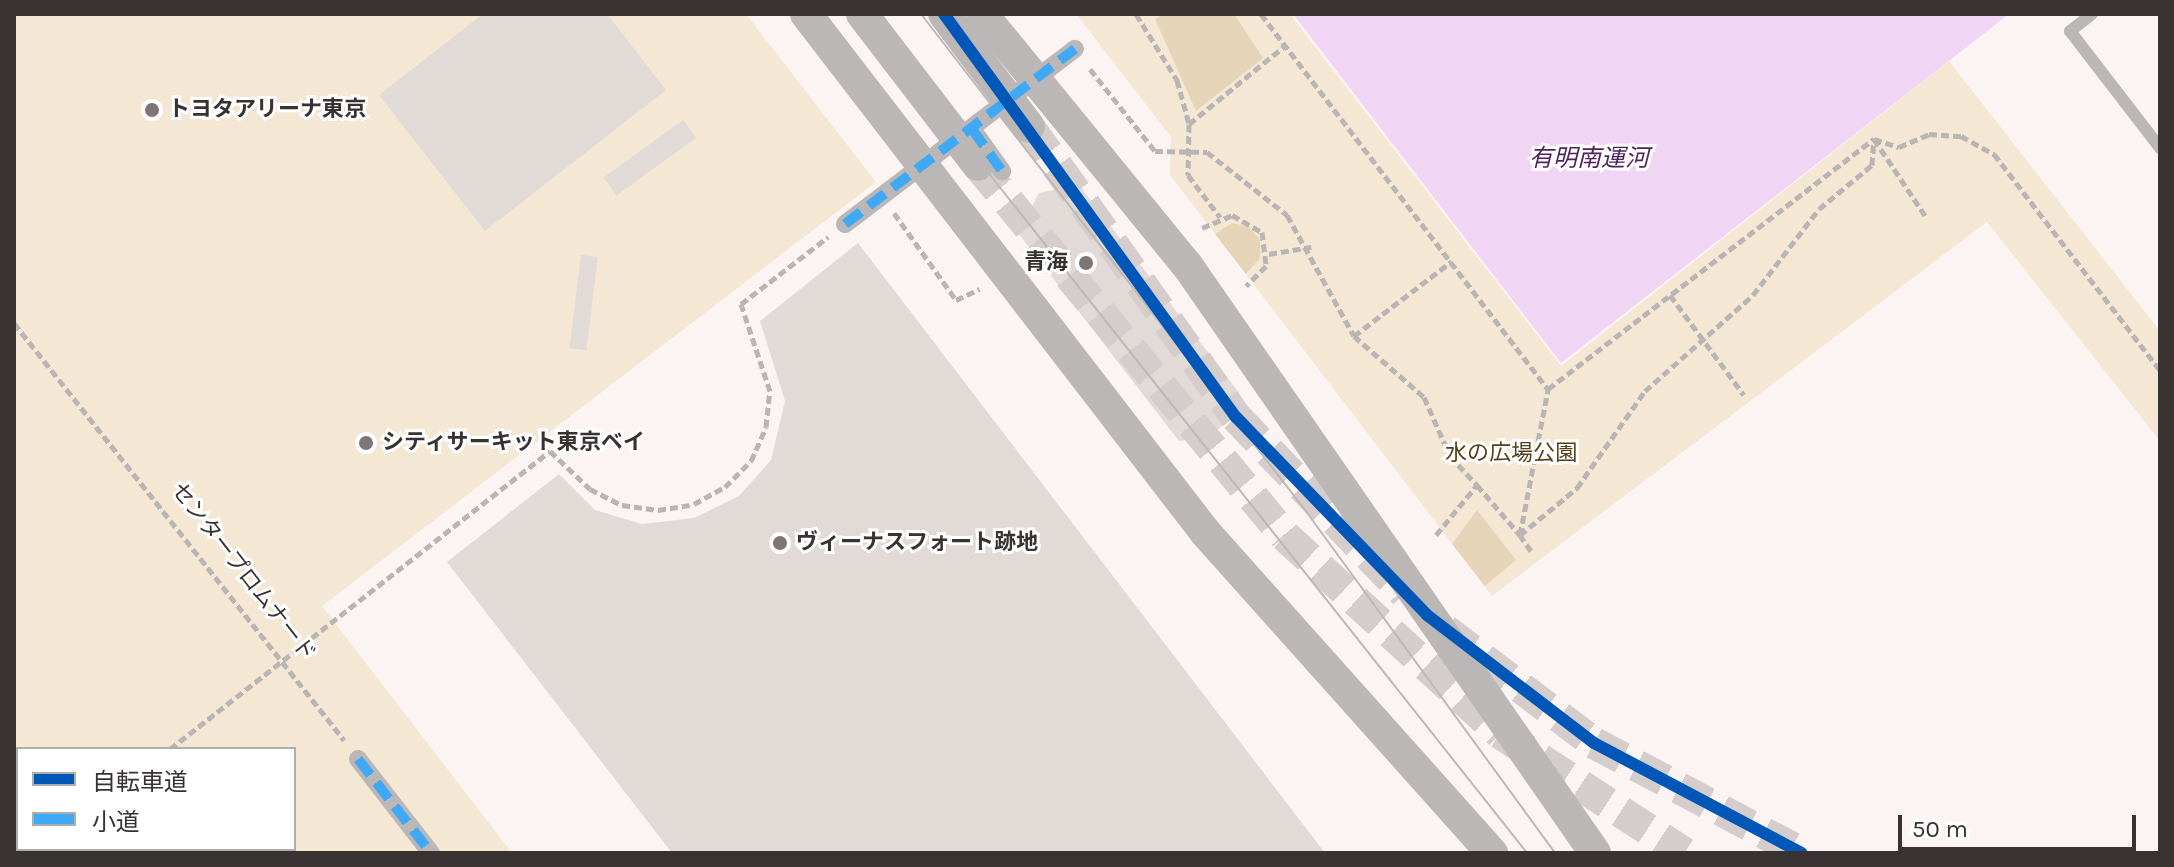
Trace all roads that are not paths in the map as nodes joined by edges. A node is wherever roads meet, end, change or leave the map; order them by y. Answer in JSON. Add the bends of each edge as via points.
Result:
{"nodes":[{"id":1,"x":806,"y":14,"type":"edge"},
{"id":2,"x":862,"y":14,"type":"edge"},
{"id":3,"x":944,"y":14,"type":"edge"},
{"id":4,"x":982,"y":14,"type":"edge"},
{"id":5,"x":2092,"y":14,"type":"edge"},
{"id":6,"x":1075,"y":49,"type":"road end"},
{"id":7,"x":1029,"y":127,"type":"tunnel mouth"},
{"id":8,"x":972,"y":129,"type":"junction"},
{"id":9,"x":2160,"y":148,"type":"edge"},
{"id":10,"x":990,"y":168,"type":"joint"},
{"id":11,"x":845,"y":224,"type":"road end"},
{"id":12,"x":358,"y":759,"type":"road end"},
{"id":13,"x":431,"y":853,"type":"edge"},
{"id":14,"x":1492,"y":853,"type":"edge"},
{"id":15,"x":1595,"y":853,"type":"edge"}],
"edges":[{"from":1,"to":14,"type":"street","via":[[1205,532]]},
{"from":2,"to":10,"type":"street"},
{"from":3,"to":7,"type":"street"},
{"from":4,"to":15,"type":"street","via":[[1187,265]]},
{"from":5,"to":9,"type":"lane","via":[[2070,31]]},
{"from":6,"to":8,"type":"street","bridge":true},
{"from":8,"to":10,"type":"street"},
{"from":8,"to":11,"type":"street","bridge":true},
{"from":12,"to":13,"type":"street"}]}
